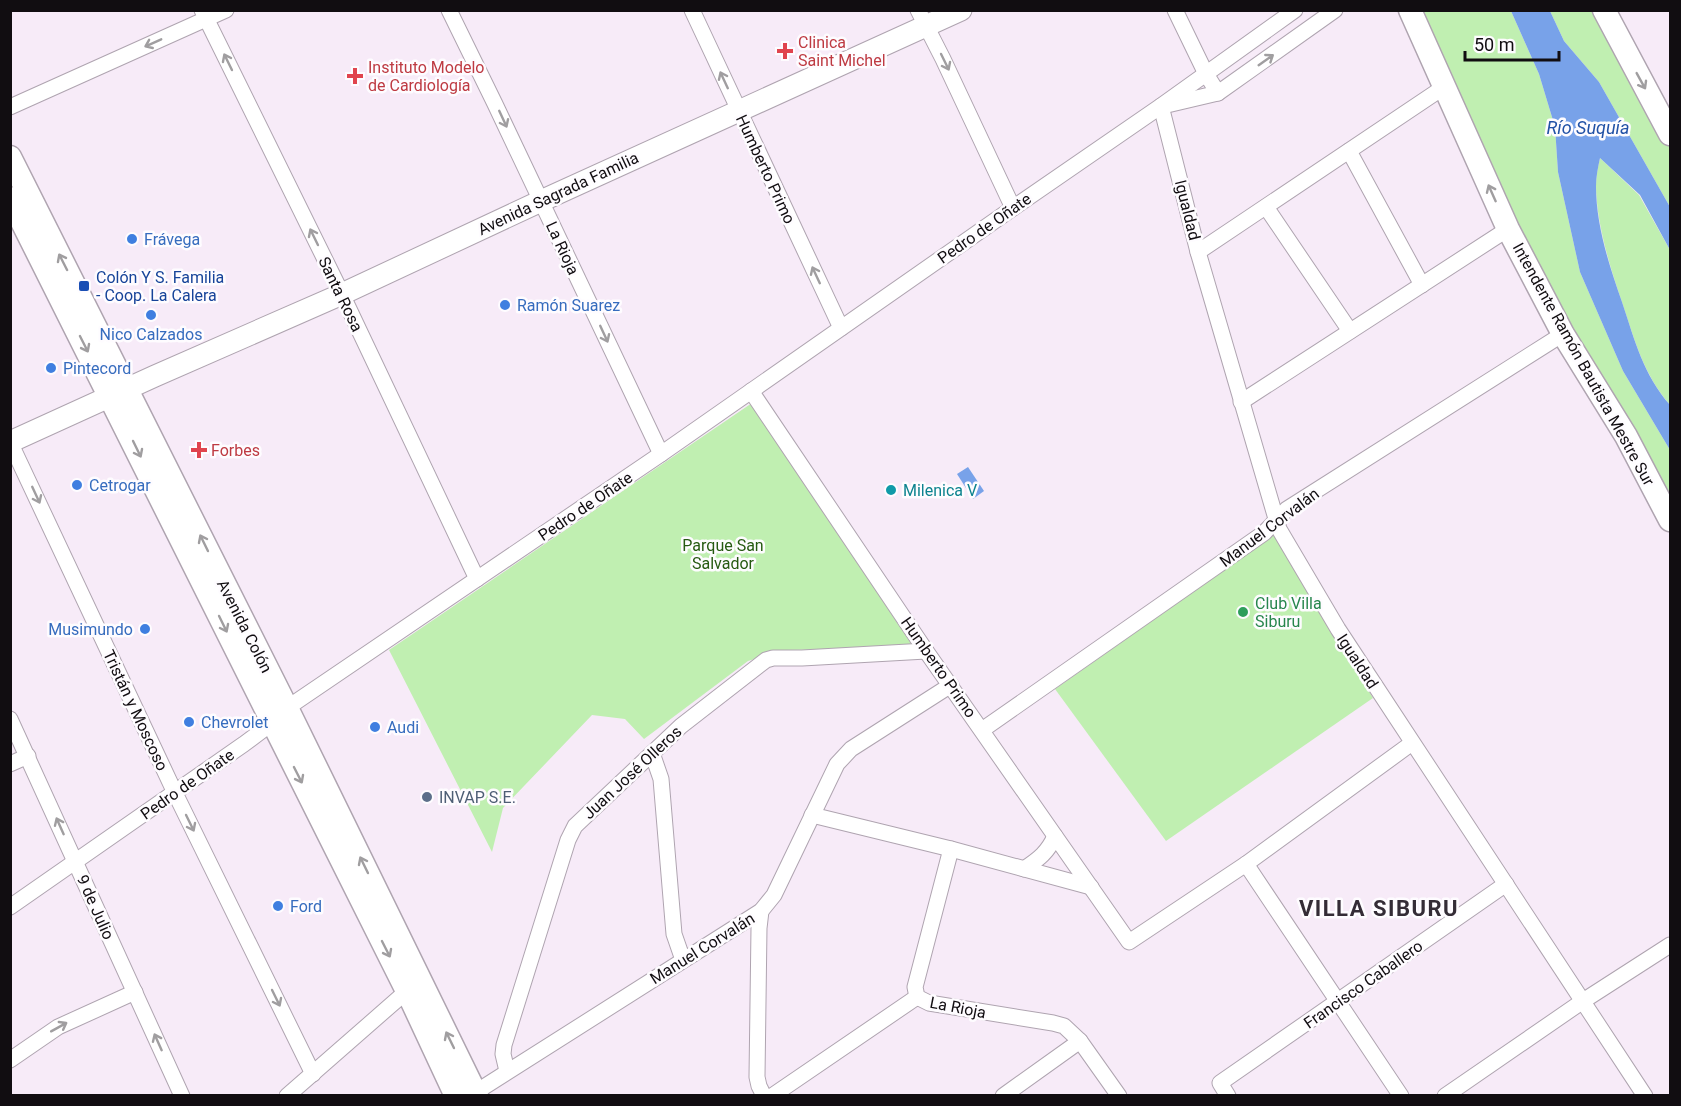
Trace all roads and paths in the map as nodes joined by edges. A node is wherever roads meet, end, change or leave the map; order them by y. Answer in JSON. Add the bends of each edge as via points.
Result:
{"nodes":[{"id":1,"x":226,"y":10,"type":"edge"},
{"id":2,"x":449,"y":10,"type":"edge"},
{"id":3,"x":692,"y":10,"type":"edge"},
{"id":4,"x":961,"y":10,"type":"edge"},
{"id":5,"x":1175,"y":10,"type":"edge"},
{"id":6,"x":1295,"y":10,"type":"edge"},
{"id":7,"x":1335,"y":10,"type":"edge"},
{"id":8,"x":1410,"y":10,"type":"edge"},
{"id":9,"x":1604,"y":10,"type":"edge"},
{"id":10,"x":204,"y":15,"type":"edge"},
{"id":11,"x":923,"y":16,"type":"edge"},
{"id":12,"x":1206,"y":74,"type":"junction"},
{"id":13,"x":1444,"y":87,"type":"junction"},
{"id":14,"x":1218,"y":93,"type":"junction"},
{"id":15,"x":736,"y":106,"type":"junction"},
{"id":16,"x":1161,"y":106,"type":"junction"},
{"id":17,"x":10,"y":107,"type":"edge"},
{"id":18,"x":1671,"y":134,"type":"edge"},
{"id":19,"x":1349,"y":151,"type":"junction"},
{"id":20,"x":10,"y":157,"type":"edge"},
{"id":21,"x":539,"y":196,"type":"junction"},
{"id":22,"x":10,"y":198,"type":"edge"},
{"id":23,"x":1266,"y":207,"type":"junction"},
{"id":24,"x":1013,"y":208,"type":"junction"},
{"id":25,"x":1508,"y":229,"type":"junction"},
{"id":26,"x":1198,"y":252,"type":"junction"},
{"id":27,"x":1422,"y":285,"type":"junction"},
{"id":28,"x":339,"y":289,"type":"junction"},
{"id":29,"x":841,"y":328,"type":"junction"},
{"id":30,"x":1350,"y":331,"type":"junction"},
{"id":31,"x":1563,"y":334,"type":"junction"},
{"id":32,"x":751,"y":391,"type":"junction"},
{"id":33,"x":118,"y":393,"type":"junction"},
{"id":34,"x":1241,"y":402,"type":"junction"},
{"id":35,"x":10,"y":442,"type":"edge"},
{"id":36,"x":661,"y":454,"type":"junction"},
{"id":37,"x":1671,"y":520,"type":"edge"},
{"id":38,"x":1276,"y":522,"type":"junction"},
{"id":39,"x":477,"y":579,"type":"junction"},
{"id":40,"x":926,"y":651,"type":"junction"},
{"id":41,"x":951,"y":685,"type":"junction"},
{"id":42,"x":279,"y":716,"type":"junction"},
{"id":43,"x":10,"y":719,"type":"edge"},
{"id":44,"x":982,"y":730,"type":"junction"},
{"id":45,"x":1412,"y":743,"type":"junction"},
{"id":46,"x":652,"y":753,"type":"junction"},
{"id":47,"x":28,"y":756,"type":"junction"},
{"id":48,"x":10,"y":764,"type":"edge"},
{"id":49,"x":175,"y":793,"type":"junction"},
{"id":50,"x":812,"y":815,"type":"junction"},
{"id":51,"x":1055,"y":836,"type":"junction"},
{"id":52,"x":951,"y":849,"type":"junction"},
{"id":53,"x":76,"y":862,"type":"junction"},
{"id":54,"x":1246,"y":864,"type":"junction"},
{"id":55,"x":1024,"y":869,"type":"junction"},
{"id":56,"x":1506,"y":884,"type":"junction"},
{"id":57,"x":1090,"y":887,"type":"junction"},
{"id":58,"x":10,"y":907,"type":"edge"},
{"id":59,"x":761,"y":911,"type":"junction"},
{"id":60,"x":1671,"y":945,"type":"edge"},
{"id":61,"x":683,"y":960,"type":"junction"},
{"id":62,"x":407,"y":991,"type":"junction"},
{"id":63,"x":135,"y":992,"type":"junction"},
{"id":64,"x":916,"y":997,"type":"junction"},
{"id":65,"x":1583,"y":1001,"type":"junction"},
{"id":66,"x":1338,"y":1002,"type":"junction"},
{"id":67,"x":1080,"y":1041,"type":"junction"},
{"id":68,"x":10,"y":1060,"type":"edge"},
{"id":69,"x":507,"y":1071,"type":"junction"},
{"id":70,"x":313,"y":1074,"type":"junction"},
{"id":71,"x":1224,"y":1089,"type":"edge"},
{"id":72,"x":470,"y":1094,"type":"edge"},
{"id":73,"x":182,"y":1095,"type":"edge"},
{"id":74,"x":287,"y":1095,"type":"edge"},
{"id":75,"x":764,"y":1095,"type":"edge"},
{"id":76,"x":772,"y":1095,"type":"edge"},
{"id":77,"x":1003,"y":1095,"type":"edge"},
{"id":78,"x":1119,"y":1095,"type":"edge"},
{"id":79,"x":1401,"y":1095,"type":"edge"},
{"id":80,"x":1445,"y":1095,"type":"edge"},
{"id":81,"x":1645,"y":1095,"type":"edge"}],
"edges":[{"from":1,"to":10,"type":"street"},
{"from":2,"to":21,"type":"street","name":"La Rioja","one_way":true},
{"from":15,"to":3,"type":"street","name":"Humberto Primo","one_way":true},
{"from":4,"to":11,"type":"main road","name":"Avenida Sagrada Familia"},
{"from":5,"to":12,"type":"street"},
{"from":6,"to":12,"type":"street","name":"Pedro de Oñate"},
{"from":14,"to":7,"type":"street","name":"Pedro de Oñate","one_way":true},
{"from":8,"to":13,"type":"main road","name":"Intendente Ramón Bautista Mestre Sur"},
{"from":9,"to":18,"type":"main road","one_way":true},
{"from":10,"to":17,"type":"street","one_way":true},
{"from":28,"to":10,"type":"street","name":"Santa Rosa","one_way":true},
{"from":11,"to":15,"type":"main road","name":"Avenida Sagrada Familia"},
{"from":11,"to":24,"type":"street","one_way":true},
{"from":12,"to":14,"type":"street"},
{"from":12,"to":16,"type":"street","name":"Pedro de Oñate"},
{"from":13,"to":19,"type":"street"},
{"from":25,"to":13,"type":"main road","name":"Intendente Ramón Bautista Mestre Sur","one_way":true},
{"from":14,"to":16,"type":"street","name":"Pedro de Oñate"},
{"from":15,"to":21,"type":"main road","name":"Avenida Sagrada Familia"},
{"from":29,"to":15,"type":"street","name":"Humberto Primo","one_way":true},
{"from":16,"to":24,"type":"street","name":"Pedro de Oñate"},
{"from":16,"to":26,"type":"street","name":"Igualdad"},
{"from":19,"to":23,"type":"street"},
{"from":19,"to":27,"type":"street"},
{"from":33,"to":20,"type":"main road","name":"Avenida Colón","one_way":true},
{"from":21,"to":28,"type":"main road","name":"Avenida Sagrada Familia"},
{"from":21,"to":36,"type":"street","name":"La Rioja","one_way":true},
{"from":22,"to":33,"type":"main road","name":"Avenida Colón","one_way":true},
{"from":23,"to":26,"type":"street"},
{"from":23,"to":30,"type":"street"},
{"from":24,"to":29,"type":"street","name":"Pedro de Oñate"},
{"from":25,"to":27,"type":"street"},
{"from":25,"to":31,"type":"main road","name":"Intendente Ramón Bautista Mestre Sur"},
{"from":26,"to":34,"type":"street","name":"Igualdad"},
{"from":27,"to":30,"type":"street"},
{"from":28,"to":33,"type":"main road","name":"Avenida Sagrada Familia"},
{"from":28,"to":39,"type":"street","name":"Santa Rosa"},
{"from":29,"to":32,"type":"street","name":"Pedro de Oñate"},
{"from":30,"to":34,"type":"street"},
{"from":31,"to":37,"type":"main road","name":"Intendente Ramón Bautista Mestre Sur","via":[[1626,436]]},
{"from":31,"to":38,"type":"street","name":"Manuel Corvalán","via":[[1287,509]]},
{"from":32,"to":36,"type":"street","name":"Pedro de Oñate"},
{"from":32,"to":40,"type":"street","name":"Humberto Primo"},
{"from":33,"to":35,"type":"main road","name":"Avenida Sagrada Familia"},
{"from":33,"to":42,"type":"main road","name":"Avenida Colón"},
{"from":34,"to":38,"type":"street","name":"Igualdad"},
{"from":35,"to":49,"type":"street","name":"Tristán y Moscoso","one_way":true},
{"from":36,"to":39,"type":"street","name":"Pedro de Oñate"},
{"from":38,"to":44,"type":"street","name":"Manuel Corvalán"},
{"from":38,"to":45,"type":"street","name":"Igualdad","via":[[1338,629]]},
{"from":39,"to":42,"type":"street","name":"Pedro de Oñate"},
{"from":40,"to":41,"type":"street","name":"Humberto Primo"},
{"from":40,"to":46,"type":"street","name":"Juan José Olleros","via":[[766,660]]},
{"from":41,"to":44,"type":"street","name":"Humberto Primo"},
{"from":41,"to":50,"type":"street","name":"Manuel Corvalán","via":[[844,754]]},
{"from":42,"to":49,"type":"street","name":"Pedro de Oñate"},
{"from":42,"to":62,"type":"main road","name":"Avenida Colón","one_way":true},
{"from":72,"to":42,"type":"main road","name":"Avenida Colón","one_way":true},
{"from":43,"to":47,"type":"street","name":"9 de Julio"},
{"from":44,"to":51,"type":"street","name":"Humberto Primo"},
{"from":45,"to":54,"type":"street"},
{"from":45,"to":56,"type":"street","name":"Igualdad"},
{"from":46,"to":61,"type":"street","via":[[661,779],[674,934]]},
{"from":46,"to":69,"type":"street","name":"Juan José Olleros","via":[[571,831],[504,1045]]},
{"from":47,"to":48,"type":"street"},
{"from":53,"to":47,"type":"street","name":"9 de Julio","one_way":true},
{"from":49,"to":53,"type":"street","name":"Pedro de Oñate"},
{"from":49,"to":70,"type":"street","name":"Tristán y Moscoso","one_way":true},
{"from":50,"to":52,"type":"street"},
{"from":50,"to":59,"type":"street","name":"Manuel Corvalán","via":[[774,895]]},
{"from":51,"to":55,"type":"street","via":[[1050,848]]},
{"from":51,"to":57,"type":"street","name":"Humberto Primo"},
{"from":52,"to":55,"type":"street"},
{"from":52,"to":64,"type":"street","name":"La Rioja","via":[[915,987]]},
{"from":53,"to":58,"type":"street","name":"Pedro de Oñate"},
{"from":53,"to":63,"type":"street","name":"9 de Julio"},
{"from":54,"to":57,"type":"street","name":"Humberto Primo","via":[[1129,942]]},
{"from":54,"to":66,"type":"street"},
{"from":55,"to":57,"type":"street"},
{"from":56,"to":65,"type":"street","name":"Igualdad"},
{"from":56,"to":66,"type":"street","name":"Francisco Caballero"},
{"from":59,"to":61,"type":"street","name":"Manuel Corvalán"},
{"from":59,"to":75,"type":"street","via":[[757,1077]]},
{"from":60,"to":65,"type":"street"},
{"from":61,"to":69,"type":"street","name":"Manuel Corvalán"},
{"from":62,"to":70,"type":"street"},
{"from":62,"to":72,"type":"main road","name":"Avenida Colón"},
{"from":68,"to":63,"type":"street","one_way":true,"via":[[58,1027]]},
{"from":73,"to":63,"type":"street","name":"9 de Julio","one_way":true},
{"from":64,"to":67,"type":"street","name":"La Rioja","via":[[930,1003],[1053,1023],[1064,1026]]},
{"from":64,"to":76,"type":"street"},
{"from":65,"to":80,"type":"street"},
{"from":65,"to":81,"type":"street","name":"Igualdad"},
{"from":66,"to":71,"type":"street","name":"Francisco Caballero"},
{"from":66,"to":79,"type":"street"},
{"from":67,"to":77,"type":"street"},
{"from":67,"to":78,"type":"street","name":"La Rioja"},
{"from":69,"to":72,"type":"street","name":"Manuel Corvalán"},
{"from":70,"to":74,"type":"street"}]}
